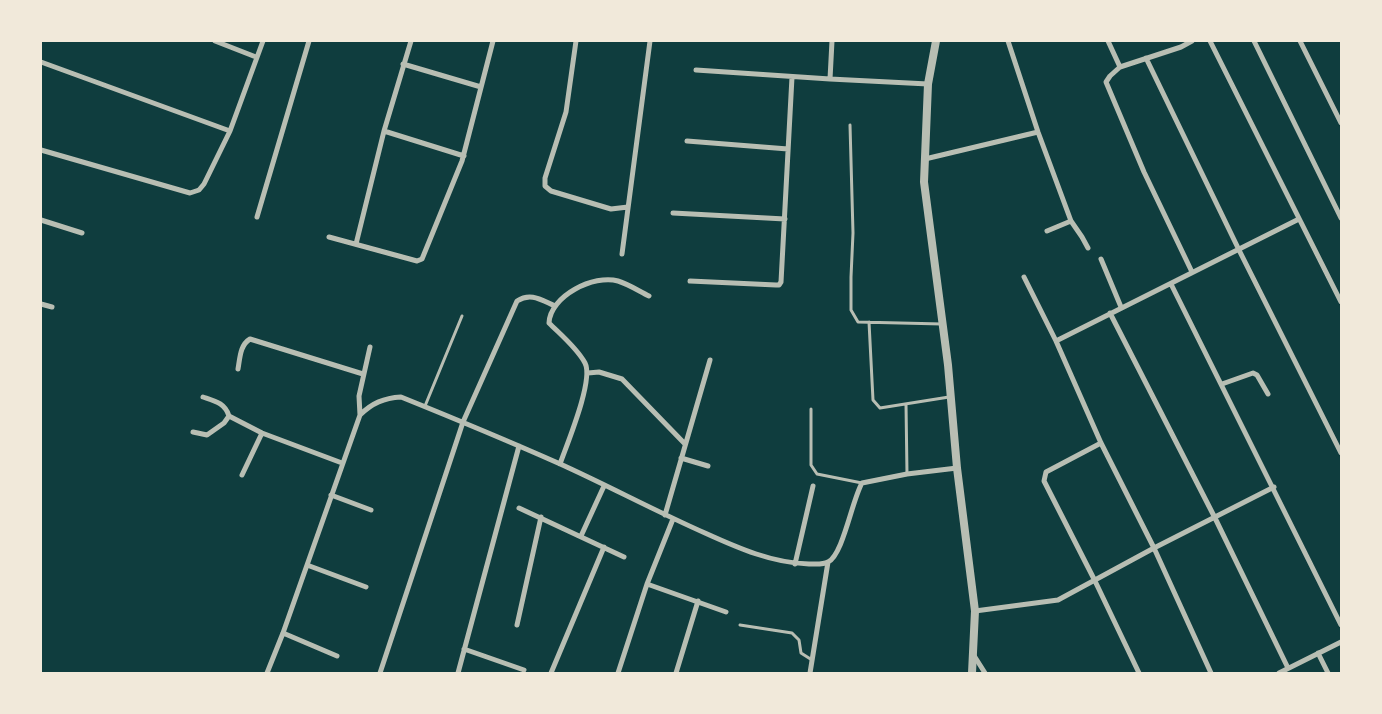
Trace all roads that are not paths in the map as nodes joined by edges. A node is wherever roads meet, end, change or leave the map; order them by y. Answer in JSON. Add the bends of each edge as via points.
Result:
{"nodes":[{"id":1,"x":215,"y":41,"type":"edge"},
{"id":2,"x":263,"y":41,"type":"edge"},
{"id":3,"x":309,"y":41,"type":"edge"},
{"id":4,"x":411,"y":41,"type":"edge"},
{"id":5,"x":493,"y":41,"type":"edge"},
{"id":6,"x":576,"y":41,"type":"edge"},
{"id":7,"x":650,"y":41,"type":"edge"},
{"id":8,"x":832,"y":41,"type":"edge"},
{"id":9,"x":936,"y":41,"type":"edge"},
{"id":10,"x":1008,"y":41,"type":"edge"},
{"id":11,"x":1108,"y":41,"type":"edge"},
{"id":12,"x":1192,"y":41,"type":"edge"},
{"id":13,"x":1210,"y":41,"type":"edge"},
{"id":14,"x":1254,"y":41,"type":"edge"},
{"id":15,"x":1300,"y":41,"type":"edge"},
{"id":16,"x":1180,"y":44,"type":"edge"},
{"id":17,"x":256,"y":57,"type":"junction"},
{"id":18,"x":1146,"y":58,"type":"junction"},
{"id":19,"x":41,"y":62,"type":"edge"},
{"id":20,"x":403,"y":64,"type":"junction"},
{"id":21,"x":1120,"y":67,"type":"junction"},
{"id":22,"x":696,"y":70,"type":"dead end"},
{"id":23,"x":792,"y":77,"type":"junction"},
{"id":24,"x":830,"y":79,"type":"junction"},
{"id":25,"x":928,"y":84,"type":"junction"},
{"id":26,"x":481,"y":87,"type":"junction"},
{"id":27,"x":1341,"y":123,"type":"edge"},
{"id":28,"x":850,"y":125,"type":"dead end"},
{"id":29,"x":230,"y":131,"type":"junction"},
{"id":30,"x":384,"y":131,"type":"junction"},
{"id":31,"x":1038,"y":132,"type":"junction"},
{"id":32,"x":687,"y":141,"type":"dead end"},
{"id":33,"x":788,"y":149,"type":"junction"},
{"id":34,"x":41,"y":150,"type":"edge"},
{"id":35,"x":464,"y":156,"type":"junction"},
{"id":36,"x":925,"y":159,"type":"junction"},
{"id":37,"x":628,"y":207,"type":"junction"},
{"id":38,"x":673,"y":213,"type":"dead end"},
{"id":39,"x":257,"y":217,"type":"dead end"},
{"id":40,"x":1341,"y":218,"type":"edge"},
{"id":41,"x":785,"y":219,"type":"junction"},
{"id":42,"x":1299,"y":219,"type":"junction"},
{"id":43,"x":41,"y":220,"type":"edge"},
{"id":44,"x":1071,"y":221,"type":"junction"},
{"id":45,"x":1047,"y":231,"type":"dead end"},
{"id":46,"x":82,"y":233,"type":"dead end"},
{"id":47,"x":330,"y":237,"type":"dead end"},
{"id":48,"x":356,"y":244,"type":"junction"},
{"id":49,"x":1088,"y":248,"type":"dead end"},
{"id":50,"x":1239,"y":250,"type":"junction"},
{"id":51,"x":622,"y":254,"type":"dead end"},
{"id":52,"x":1101,"y":259,"type":"dead end"},
{"id":53,"x":1192,"y":272,"type":"junction"},
{"id":54,"x":1024,"y":277,"type":"dead end"},
{"id":55,"x":690,"y":281,"type":"dead end"},
{"id":56,"x":1171,"y":284,"type":"junction"},
{"id":57,"x":649,"y":296,"type":"dead end"},
{"id":58,"x":1341,"y":302,"type":"edge"},
{"id":59,"x":41,"y":304,"type":"edge"},
{"id":60,"x":555,"y":306,"type":"junction"},
{"id":61,"x":52,"y":307,"type":"dead end"},
{"id":62,"x":1122,"y":308,"type":"junction"},
{"id":63,"x":1110,"y":313,"type":"junction"},
{"id":64,"x":462,"y":316,"type":"dead end"},
{"id":65,"x":869,"y":322,"type":"junction"},
{"id":66,"x":942,"y":324,"type":"junction"},
{"id":67,"x":1056,"y":341,"type":"junction"},
{"id":68,"x":370,"y":347,"type":"dead end"},
{"id":69,"x":710,"y":360,"type":"dead end"},
{"id":70,"x":238,"y":369,"type":"dead end"},
{"id":71,"x":588,"y":373,"type":"junction"},
{"id":72,"x":363,"y":374,"type":"junction"},
{"id":73,"x":1222,"y":384,"type":"junction"},
{"id":74,"x":1268,"y":394,"type":"dead end"},
{"id":75,"x":203,"y":397,"type":"dead end"},
{"id":76,"x":950,"y":397,"type":"junction"},
{"id":77,"x":906,"y":404,"type":"junction"},
{"id":78,"x":425,"y":406,"type":"junction"},
{"id":79,"x":811,"y":409,"type":"dead end"},
{"id":80,"x":360,"y":415,"type":"junction"},
{"id":81,"x":229,"y":416,"type":"junction"},
{"id":82,"x":463,"y":422,"type":"junction"},
{"id":83,"x":192,"y":432,"type":"dead end"},
{"id":84,"x":262,"y":434,"type":"junction"},
{"id":85,"x":1101,"y":443,"type":"junction"},
{"id":86,"x":685,"y":444,"type":"junction"},
{"id":87,"x":519,"y":446,"type":"junction"},
{"id":88,"x":1341,"y":453,"type":"edge"},
{"id":89,"x":681,"y":458,"type":"junction"},
{"id":90,"x":342,"y":464,"type":"junction"},
{"id":91,"x":560,"y":464,"type":"junction"},
{"id":92,"x":708,"y":466,"type":"dead end"},
{"id":93,"x":957,"y":468,"type":"junction"},
{"id":94,"x":242,"y":474,"type":"dead end"},
{"id":95,"x":907,"y":474,"type":"junction"},
{"id":96,"x":862,"y":483,"type":"junction"},
{"id":97,"x":604,"y":486,"type":"junction"},
{"id":98,"x":813,"y":486,"type":"dead end"},
{"id":99,"x":1274,"y":487,"type":"junction"},
{"id":100,"x":331,"y":495,"type":"junction"},
{"id":101,"x":519,"y":508,"type":"dead end"},
{"id":102,"x":371,"y":510,"type":"dead end"},
{"id":103,"x":665,"y":515,"type":"junction"},
{"id":104,"x":542,"y":517,"type":"junction"},
{"id":105,"x":1215,"y":518,"type":"junction"},
{"id":106,"x":673,"y":519,"type":"junction"},
{"id":107,"x":581,"y":536,"type":"junction"},
{"id":108,"x":604,"y":547,"type":"junction"},
{"id":109,"x":1154,"y":548,"type":"junction"},
{"id":110,"x":624,"y":557,"type":"dead end"},
{"id":111,"x":828,"y":562,"type":"junction"},
{"id":112,"x":307,"y":564,"type":"junction"},
{"id":113,"x":795,"y":564,"type":"junction"},
{"id":114,"x":1095,"y":581,"type":"junction"},
{"id":115,"x":647,"y":584,"type":"junction"},
{"id":116,"x":366,"y":586,"type":"dead end"},
{"id":117,"x":698,"y":601,"type":"junction"},
{"id":118,"x":975,"y":611,"type":"junction"},
{"id":119,"x":726,"y":612,"type":"dead end"},
{"id":120,"x":517,"y":625,"type":"dead end"},
{"id":121,"x":740,"y":625,"type":"dead end"},
{"id":122,"x":1341,"y":625,"type":"edge"},
{"id":123,"x":282,"y":634,"type":"junction"},
{"id":124,"x":1341,"y":642,"type":"edge"},
{"id":125,"x":464,"y":649,"type":"junction"},
{"id":126,"x":1318,"y":652,"type":"junction"},
{"id":127,"x":973,"y":654,"type":"junction"},
{"id":128,"x":337,"y":656,"type":"dead end"},
{"id":129,"x":812,"y":660,"type":"junction"},
{"id":130,"x":1288,"y":668,"type":"junction"},
{"id":131,"x":524,"y":670,"type":"dead end"},
{"id":132,"x":267,"y":673,"type":"edge"},
{"id":133,"x":380,"y":673,"type":"edge"},
{"id":134,"x":458,"y":673,"type":"edge"},
{"id":135,"x":552,"y":673,"type":"edge"},
{"id":136,"x":618,"y":673,"type":"edge"},
{"id":137,"x":676,"y":673,"type":"edge"},
{"id":138,"x":810,"y":673,"type":"edge"},
{"id":139,"x":972,"y":673,"type":"edge"},
{"id":140,"x":985,"y":673,"type":"edge"},
{"id":141,"x":1139,"y":673,"type":"edge"},
{"id":142,"x":1211,"y":673,"type":"edge"},
{"id":143,"x":1279,"y":673,"type":"edge"},
{"id":144,"x":1328,"y":673,"type":"edge"}],
"edges":[{"from":1,"to":17,"type":"street"},
{"from":2,"to":17,"type":"street"},
{"from":3,"to":39,"type":"street"},
{"from":4,"to":20,"type":"street"},
{"from":5,"to":26,"type":"street"},
{"from":6,"to":37,"type":"street","via":[[566,112],[545,186],[551,191],[611,209]]},
{"from":7,"to":37,"type":"street"},
{"from":8,"to":24,"type":"street"},
{"from":9,"to":25,"type":"street"},
{"from":10,"to":31,"type":"street"},
{"from":11,"to":21,"type":"street"},
{"from":12,"to":16,"type":"street"},
{"from":13,"to":42,"type":"street"},
{"from":14,"to":40,"type":"street"},
{"from":15,"to":27,"type":"street"},
{"from":16,"to":18,"type":"street"},
{"from":17,"to":29,"type":"street"},
{"from":18,"to":21,"type":"street"},
{"from":18,"to":50,"type":"street"},
{"from":19,"to":29,"type":"street"},
{"from":20,"to":26,"type":"street"},
{"from":20,"to":30,"type":"street"},
{"from":21,"to":53,"type":"street","via":[[1110,76],[1107,86]]},
{"from":22,"to":23,"type":"street"},
{"from":23,"to":24,"type":"street"},
{"from":23,"to":33,"type":"street"},
{"from":24,"to":25,"type":"street"},
{"from":25,"to":36,"type":"street"},
{"from":26,"to":35,"type":"street"},
{"from":28,"to":65,"type":"lane","via":[[851,310],[858,322]]},
{"from":29,"to":34,"type":"street","via":[[204,184],[190,193]]},
{"from":30,"to":35,"type":"street"},
{"from":30,"to":48,"type":"street"},
{"from":31,"to":36,"type":"street"},
{"from":31,"to":44,"type":"street"},
{"from":32,"to":33,"type":"street"},
{"from":33,"to":41,"type":"street"},
{"from":35,"to":48,"type":"street","via":[[422,259],[417,261]]},
{"from":36,"to":66,"type":"street","via":[[924,182]]},
{"from":37,"to":51,"type":"street"},
{"from":38,"to":41,"type":"street"},
{"from":41,"to":55,"type":"street","via":[[779,285]]},
{"from":42,"to":50,"type":"street"},
{"from":42,"to":58,"type":"street"},
{"from":43,"to":46,"type":"street"},
{"from":44,"to":45,"type":"street"},
{"from":44,"to":49,"type":"street"},
{"from":47,"to":48,"type":"street"},
{"from":50,"to":53,"type":"street"},
{"from":50,"to":88,"type":"street"},
{"from":52,"to":62,"type":"street"},
{"from":53,"to":56,"type":"street"},
{"from":54,"to":67,"type":"street"},
{"from":56,"to":62,"type":"street"},
{"from":56,"to":73,"type":"street"},
{"from":57,"to":60,"type":"street","via":[[618,281],[605,279],[580,285]]},
{"from":59,"to":61,"type":"street"},
{"from":60,"to":71,"type":"street","via":[[549,322],[579,355]]},
{"from":60,"to":82,"type":"street","via":[[524,296],[517,301]]},
{"from":62,"to":63,"type":"street"},
{"from":63,"to":67,"type":"street"},
{"from":63,"to":105,"type":"street"},
{"from":64,"to":78,"type":"lane"},
{"from":65,"to":66,"type":"lane"},
{"from":65,"to":77,"type":"lane","via":[[873,400],[880,408]]},
{"from":66,"to":76,"type":"street"},
{"from":67,"to":85,"type":"street"},
{"from":68,"to":72,"type":"street"},
{"from":69,"to":86,"type":"street"},
{"from":70,"to":72,"type":"street","via":[[242,347],[250,339]]},
{"from":71,"to":86,"type":"street","via":[[599,372],[622,379]]},
{"from":71,"to":91,"type":"street","via":[[580,408]]},
{"from":72,"to":80,"type":"street"},
{"from":73,"to":74,"type":"street","via":[[1253,373]]},
{"from":73,"to":99,"type":"street"},
{"from":75,"to":81,"type":"street","via":[[221,404]]},
{"from":76,"to":77,"type":"lane"},
{"from":76,"to":93,"type":"street"},
{"from":77,"to":95,"type":"lane"},
{"from":78,"to":80,"type":"street","via":[[401,397],[390,397],[376,402]]},
{"from":78,"to":82,"type":"street"},
{"from":79,"to":96,"type":"lane","via":[[813,470],[817,474]]},
{"from":80,"to":90,"type":"street"},
{"from":81,"to":83,"type":"street","via":[[224,424],[207,435]]},
{"from":81,"to":84,"type":"street"},
{"from":82,"to":87,"type":"street"},
{"from":82,"to":133,"type":"street"},
{"from":84,"to":90,"type":"street"},
{"from":84,"to":94,"type":"street"},
{"from":85,"to":109,"type":"street"},
{"from":85,"to":114,"type":"street","via":[[1046,472],[1044,481]]},
{"from":86,"to":89,"type":"street"},
{"from":87,"to":91,"type":"street"},
{"from":87,"to":125,"type":"street"},
{"from":89,"to":92,"type":"street"},
{"from":89,"to":103,"type":"street"},
{"from":90,"to":100,"type":"street"},
{"from":91,"to":97,"type":"street"},
{"from":93,"to":95,"type":"street"},
{"from":93,"to":118,"type":"street"},
{"from":95,"to":96,"type":"street"},
{"from":96,"to":111,"type":"street","via":[[841,544]]},
{"from":97,"to":103,"type":"street"},
{"from":97,"to":107,"type":"street"},
{"from":98,"to":113,"type":"street"},
{"from":99,"to":105,"type":"street"},
{"from":99,"to":122,"type":"street"},
{"from":100,"to":102,"type":"street"},
{"from":100,"to":112,"type":"street"},
{"from":101,"to":104,"type":"street"},
{"from":103,"to":106,"type":"street"},
{"from":104,"to":107,"type":"street"},
{"from":104,"to":120,"type":"street"},
{"from":105,"to":109,"type":"street"},
{"from":105,"to":130,"type":"street"},
{"from":106,"to":113,"type":"street","via":[[740,549]]},
{"from":106,"to":115,"type":"street"},
{"from":107,"to":108,"type":"street"},
{"from":108,"to":110,"type":"street"},
{"from":108,"to":135,"type":"street"},
{"from":109,"to":114,"type":"street"},
{"from":109,"to":142,"type":"street"},
{"from":111,"to":113,"type":"street"},
{"from":111,"to":129,"type":"street"},
{"from":112,"to":116,"type":"street"},
{"from":112,"to":123,"type":"street"},
{"from":114,"to":118,"type":"street","via":[[1058,600]]},
{"from":114,"to":141,"type":"street"},
{"from":115,"to":117,"type":"street"},
{"from":115,"to":136,"type":"street"},
{"from":117,"to":119,"type":"street"},
{"from":117,"to":137,"type":"street"},
{"from":118,"to":127,"type":"street"},
{"from":121,"to":129,"type":"lane","via":[[792,633],[799,640],[800,653]]},
{"from":123,"to":128,"type":"street"},
{"from":123,"to":132,"type":"street"},
{"from":124,"to":126,"type":"street"},
{"from":125,"to":131,"type":"street"},
{"from":125,"to":134,"type":"street"},
{"from":126,"to":130,"type":"street"},
{"from":126,"to":144,"type":"street"},
{"from":127,"to":139,"type":"street"},
{"from":127,"to":140,"type":"street"},
{"from":129,"to":138,"type":"street"},
{"from":130,"to":143,"type":"street"}]}
